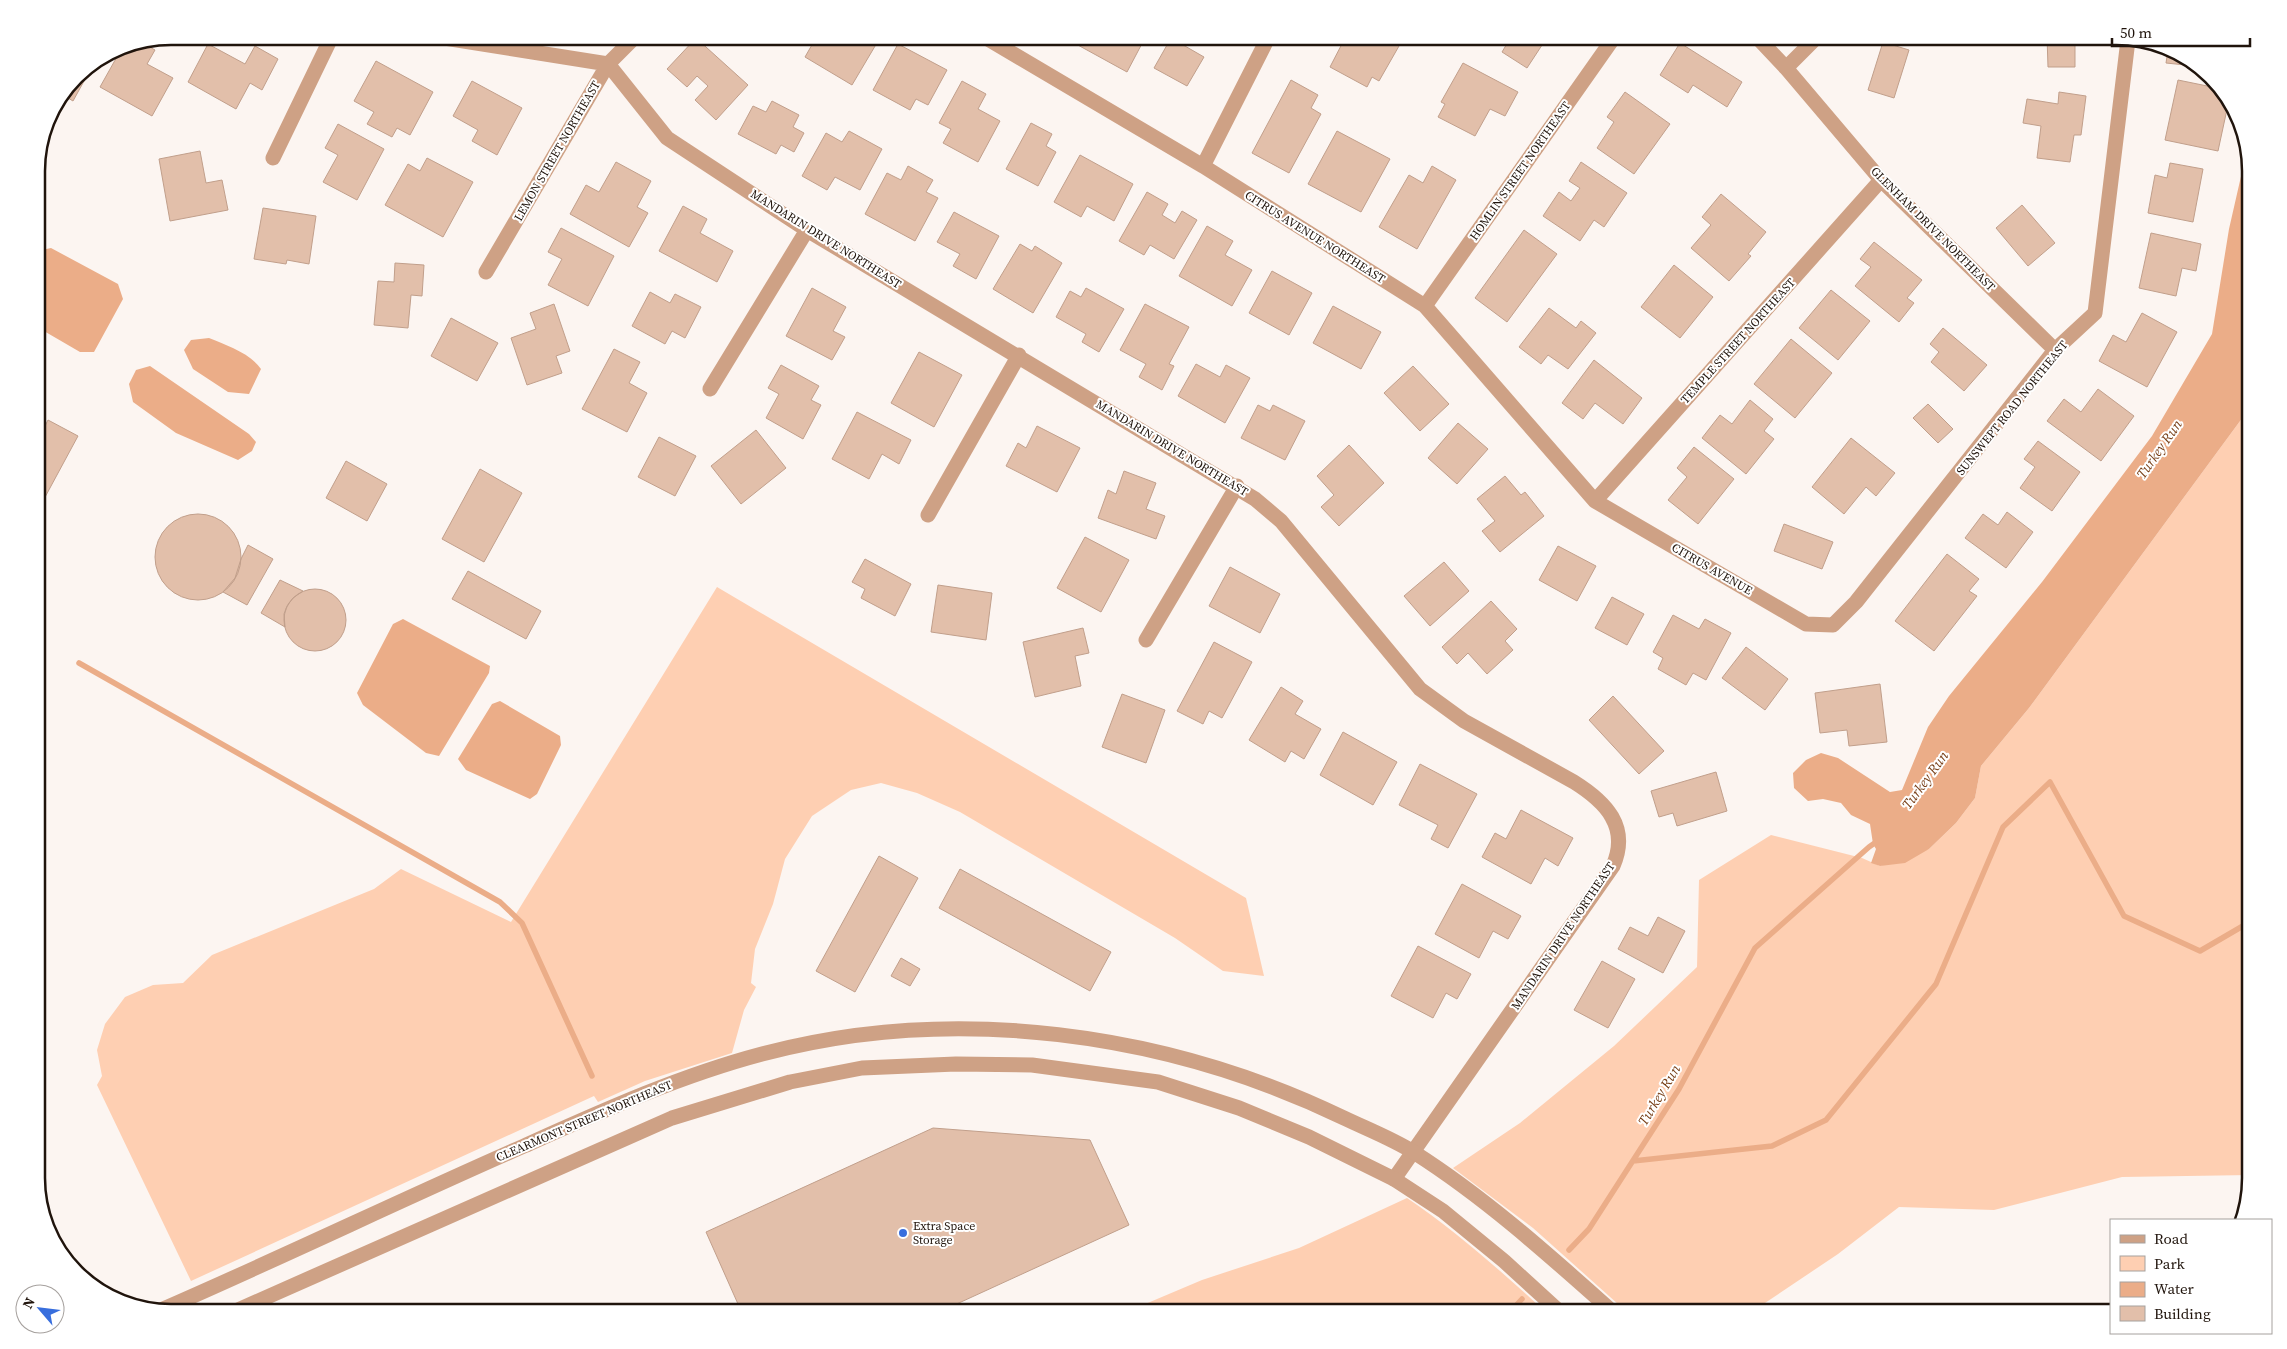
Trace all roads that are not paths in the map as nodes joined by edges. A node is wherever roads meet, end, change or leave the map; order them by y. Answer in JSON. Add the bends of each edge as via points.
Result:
{"nodes":[{"id":1,"x":328,"y":45,"type":"edge"},
{"id":2,"x":489,"y":45,"type":"edge"},
{"id":3,"x":627,"y":45,"type":"edge"},
{"id":4,"x":998,"y":45,"type":"edge"},
{"id":5,"x":1264,"y":45,"type":"edge"},
{"id":6,"x":1608,"y":45,"type":"edge"},
{"id":7,"x":1764,"y":45,"type":"edge"},
{"id":8,"x":1809,"y":45,"type":"edge"},
{"id":9,"x":2127,"y":46,"type":"edge"},
{"id":10,"x":608,"y":64,"type":"junction"},
{"id":11,"x":1786,"y":68,"type":"junction"},
{"id":12,"x":273,"y":158,"type":"dead end"},
{"id":13,"x":1203,"y":166,"type":"junction"},
{"id":14,"x":1881,"y":180,"type":"junction"},
{"id":15,"x":807,"y":230,"type":"junction"},
{"id":16,"x":486,"y":272,"type":"dead end"},
{"id":17,"x":1426,"y":306,"type":"junction"},
{"id":18,"x":2055,"y":350,"type":"junction"},
{"id":19,"x":1019,"y":355,"type":"junction"},
{"id":20,"x":710,"y":389,"type":"dead end"},
{"id":21,"x":1237,"y":486,"type":"junction"},
{"id":22,"x":1595,"y":501,"type":"junction"},
{"id":23,"x":928,"y":515,"type":"dead end"},
{"id":24,"x":1832,"y":624,"type":"joint"},
{"id":25,"x":1146,"y":640,"type":"dead end"},
{"id":26,"x":1413,"y":1151,"type":"junction"},
{"id":27,"x":1394,"y":1179,"type":"junction"},
{"id":28,"x":174,"y":1304,"type":"edge"},
{"id":29,"x":250,"y":1304,"type":"edge"},
{"id":30,"x":1551,"y":1304,"type":"edge"},
{"id":31,"x":1604,"y":1304,"type":"edge"}],
"edges":[{"from":1,"to":12,"type":"street"},
{"from":2,"to":10,"type":"street"},
{"from":3,"to":10,"type":"street","name":"LEMON STREET NORTHEAST"},
{"from":4,"to":13,"type":"street","name":"CITRUS AVENUE NORTHEAST"},
{"from":5,"to":13,"type":"street"},
{"from":6,"to":17,"type":"street","name":"HOMLIN STREET NORTHEAST"},
{"from":7,"to":11,"type":"street","name":"GLENHAM DRIVE NORTHEAST"},
{"from":8,"to":11,"type":"street"},
{"from":9,"to":18,"type":"street","name":"SUNSWEPT ROAD NORTHEAST","via":[[2095,312]]},
{"from":10,"to":15,"type":"street","name":"MANDARIN DRIVE NORTHEAST","via":[[667,138]]},
{"from":10,"to":16,"type":"street","name":"LEMON STREET NORTHEAST"},
{"from":11,"to":14,"type":"street","name":"GLENHAM DRIVE NORTHEAST"},
{"from":13,"to":17,"type":"street","name":"CITRUS AVENUE NORTHEAST"},
{"from":14,"to":18,"type":"street","name":"GLENHAM DRIVE NORTHEAST"},
{"from":14,"to":22,"type":"street","name":"TEMPLE STREET NORTHEAST"},
{"from":15,"to":19,"type":"street","name":"MANDARIN DRIVE NORTHEAST"},
{"from":15,"to":20,"type":"street"},
{"from":17,"to":22,"type":"street","name":"CITRUS AVENUE NORTHEAST"},
{"from":18,"to":24,"type":"street","name":"SUNSWEPT ROAD NORTHEAST","via":[[1856,602]]},
{"from":19,"to":21,"type":"street","name":"MANDARIN DRIVE NORTHEAST"},
{"from":19,"to":23,"type":"street"},
{"from":21,"to":25,"type":"street"},
{"from":21,"to":26,"type":"street","name":"MANDARIN DRIVE NORTHEAST","via":[[1281,521],[1420,689],[1464,721],[1590,792],[1609,813],[1619,834],[1619,852],[1602,883]]},
{"from":22,"to":24,"type":"street","name":"CITRUS AVENUE","via":[[1806,624]]},
{"from":26,"to":27,"type":"street","name":"MANDARIN DRIVE NORTHEAST"},
{"from":26,"to":28,"type":"street","name":"CLEARMONT STREET NORTHEAST","via":[[1260,1081],[1165,1052],[1048,1034],[956,1027],[854,1036],[765,1054],[650,1090]]},
{"from":26,"to":31,"type":"street","name":"CLEARMONT STREET NORTHEAST","via":[[1526,1235]]},
{"from":27,"to":29,"type":"street","via":[[1256,1115],[1158,1082],[1032,1065],[862,1068],[790,1082],[672,1118]]},
{"from":27,"to":30,"type":"street","via":[[1443,1212]]}]}
